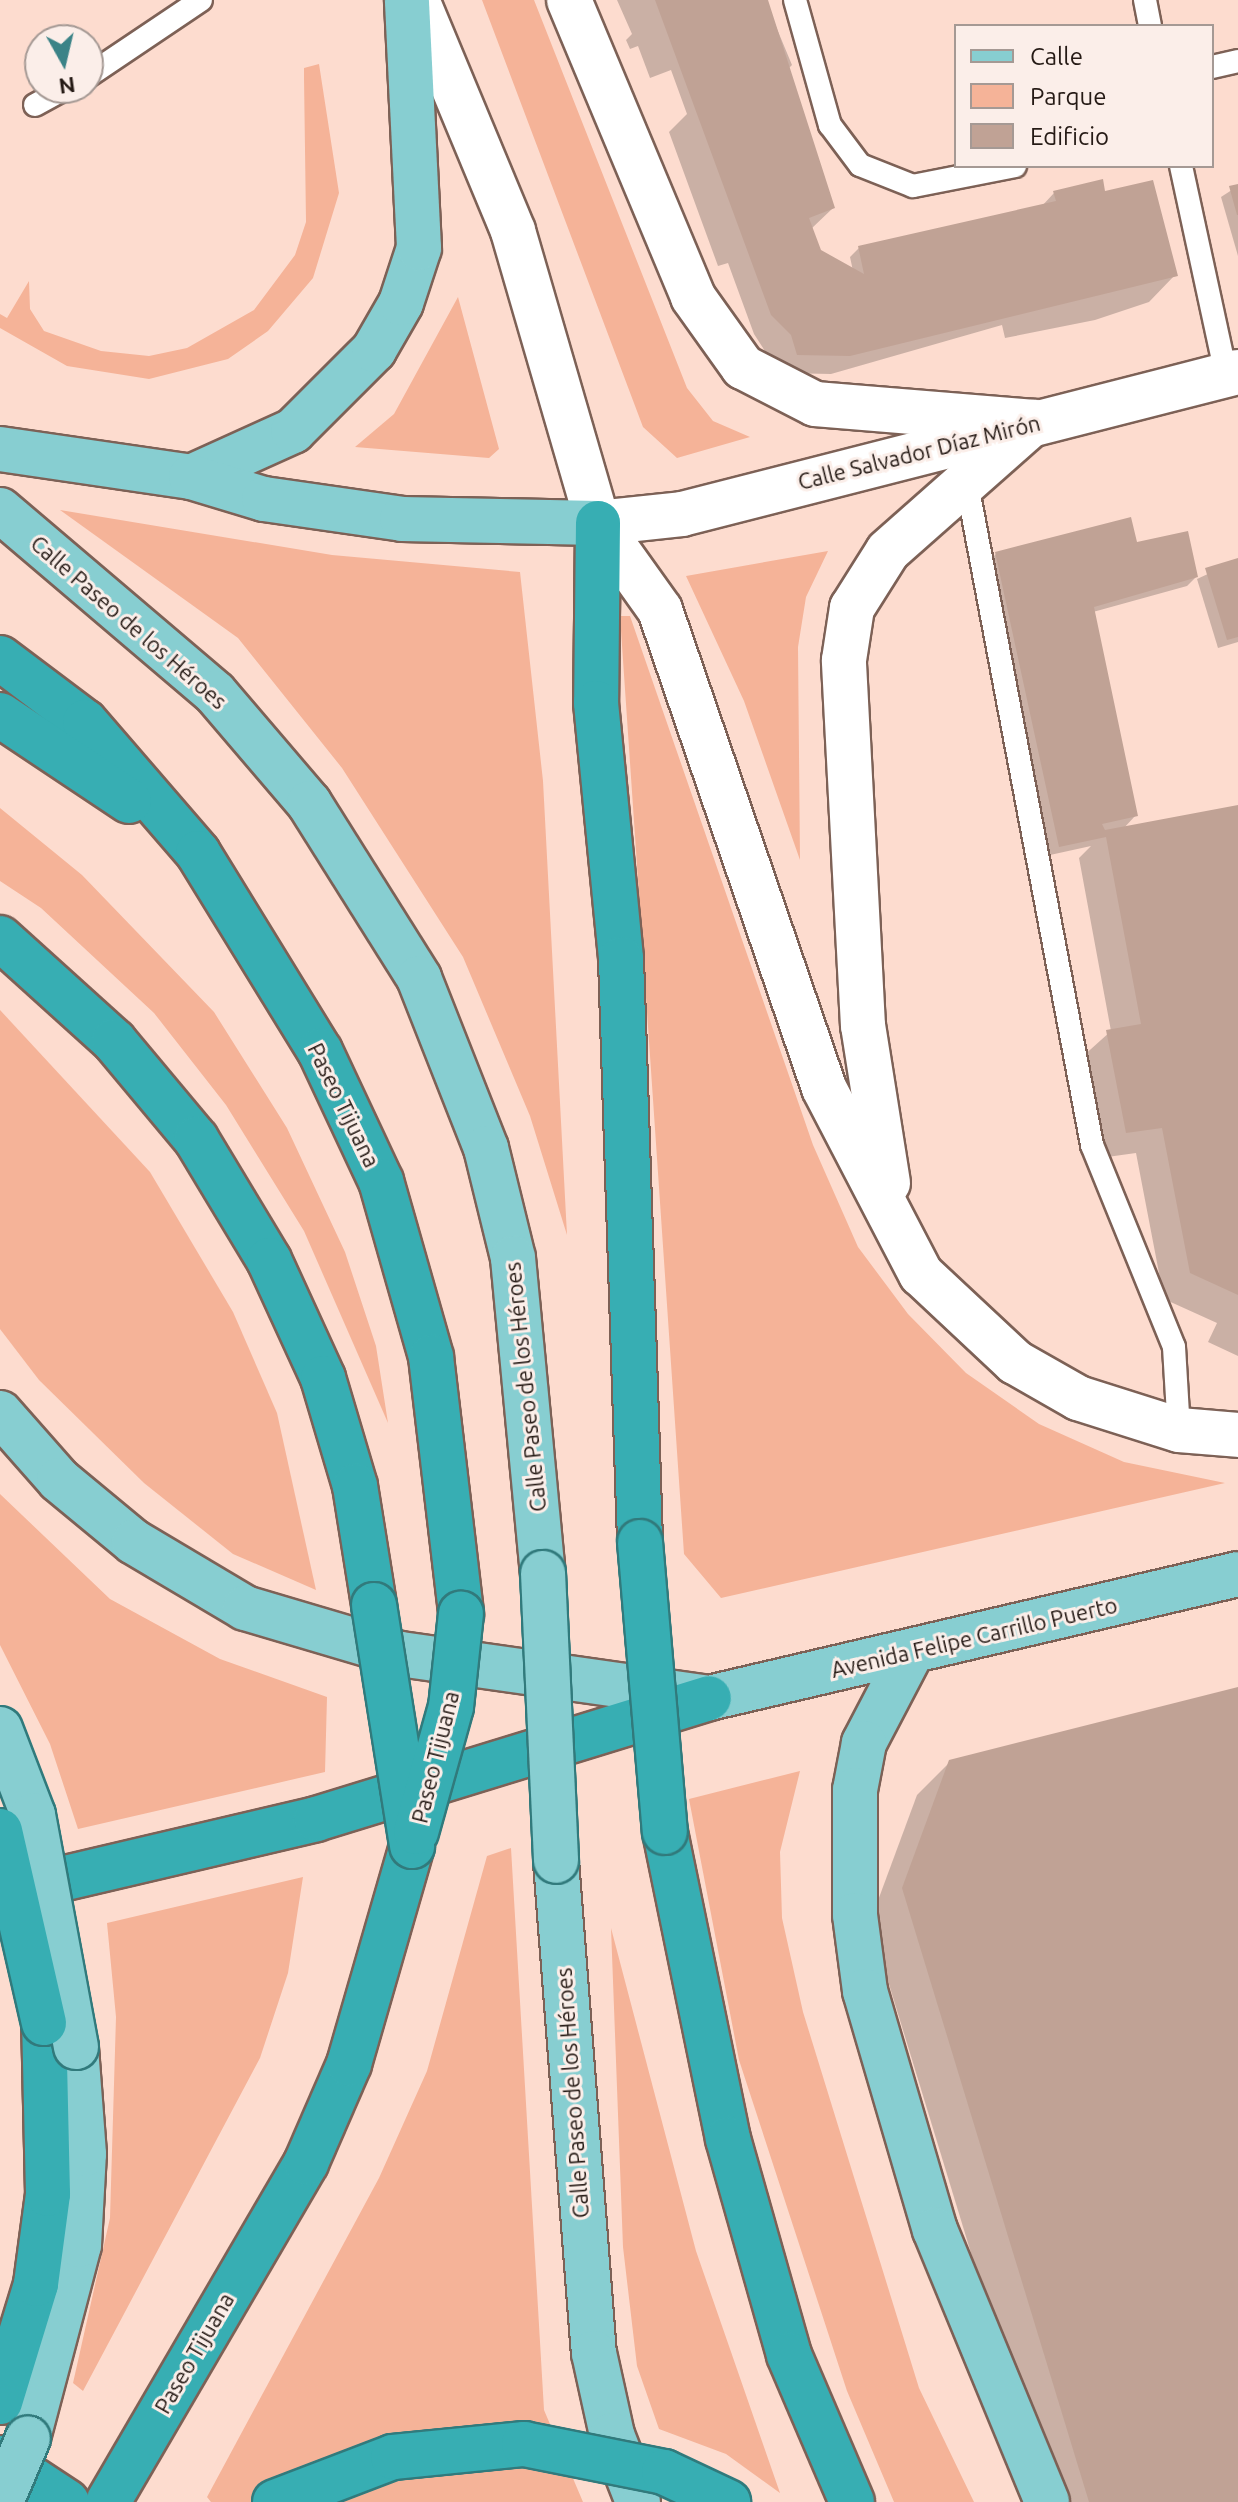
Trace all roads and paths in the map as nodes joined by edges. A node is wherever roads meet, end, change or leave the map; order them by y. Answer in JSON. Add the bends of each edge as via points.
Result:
{"nodes":[{"id":1,"x":201,"y":0,"type":"edge"},
{"id":2,"x":407,"y":0,"type":"edge"},
{"id":3,"x":417,"y":0,"type":"edge"},
{"id":4,"x":569,"y":0,"type":"edge"},
{"id":5,"x":795,"y":0,"type":"edge"},
{"id":6,"x":1145,"y":0,"type":"edge"},
{"id":7,"x":1150,"y":24,"type":"edge"},
{"id":8,"x":1238,"y":61,"type":"edge"},
{"id":9,"x":104,"y":65,"type":"edge"},
{"id":10,"x":1214,"y":67,"type":"edge"},
{"id":11,"x":1005,"y":168,"type":"edge"},
{"id":12,"x":1181,"y":168,"type":"edge"},
{"id":13,"x":1232,"y":373,"type":"edge"},
{"id":14,"x":1034,"y":422,"type":"junction"},
{"id":15,"x":0,"y":449,"type":"edge"},
{"id":16,"x":191,"y":477,"type":"junction"},
{"id":17,"x":967,"y":484,"type":"junction"},
{"id":18,"x":0,"y":510,"type":"edge"},
{"id":19,"x":598,"y":523,"type":"junction"},
{"id":20,"x":0,"y":658,"type":"edge"},
{"id":21,"x":0,"y":715,"type":"edge"},
{"id":22,"x":198,"y":853,"type":"junction"},
{"id":23,"x":0,"y":938,"type":"edge"},
{"id":24,"x":898,"y":1228,"type":"junction"},
{"id":25,"x":0,"y":1413,"type":"edge"},
{"id":26,"x":1179,"y":1430,"type":"junction"},
{"id":27,"x":1238,"y":1435,"type":"edge"},
{"id":28,"x":1238,"y":1574,"type":"edge"},
{"id":29,"x":911,"y":1653,"type":"junction"},
{"id":30,"x":709,"y":1698,"type":"junction"},
{"id":31,"x":0,"y":1729,"type":"edge"},
{"id":32,"x":0,"y":1831,"type":"edge"},
{"id":33,"x":412,"y":1846,"type":"junction"},
{"id":34,"x":0,"y":1894,"type":"edge"},
{"id":35,"x":60,"y":2035,"type":"junction"},
{"id":36,"x":0,"y":2402,"type":"edge"},
{"id":37,"x":14,"y":2448,"type":"edge"},
{"id":38,"x":1,"y":2502,"type":"edge"},
{"id":39,"x":67,"y":2502,"type":"edge"},
{"id":40,"x":108,"y":2502,"type":"edge"},
{"id":41,"x":275,"y":2502,"type":"edge"},
{"id":42,"x":638,"y":2502,"type":"edge"},
{"id":43,"x":728,"y":2502,"type":"edge"},
{"id":44,"x":852,"y":2502,"type":"edge"},
{"id":45,"x":1047,"y":2502,"type":"edge"}],
"edges":[{"from":1,"to":9,"type":"lane"},
{"from":2,"to":16,"type":"main road","via":[[422,198],[419,248],[401,303],[374,350],[293,431]]},
{"from":3,"to":19,"type":"main road","via":[[513,231]]},
{"from":4,"to":14,"type":"main road","via":[[693,297],[743,367],[815,404]]},
{"from":5,"to":11,"type":"lane","via":[[830,125],[860,165],[913,186]]},
{"from":6,"to":7,"type":"lane"},
{"from":8,"to":10,"type":"lane"},
{"from":12,"to":13,"type":"lane"},
{"from":13,"to":14,"type":"main road","name":"Calle Salvador Díaz Mirón"},
{"from":14,"to":17,"type":"main road"},
{"from":14,"to":19,"type":"main road","name":"Calle Salvador Díaz Mirón","via":[[682,514]]},
{"from":15,"to":16,"type":"main road"},
{"from":16,"to":19,"type":"main road","via":[[264,499],[402,519]]},
{"from":17,"to":24,"type":"main road","via":[[871,569],[852,608],[844,660],[863,1026],[872,1112]]},
{"from":17,"to":26,"type":"lane","via":[[1092,1145],[1174,1347]]},
{"from":18,"to":42,"type":"main road","name":"Calle Paseo de los Héroes","bridge":true,"via":[[215,693],[309,803],[419,978],[486,1148],[513,1258],[543,1573],[556,1861],[594,2353],[612,2435]]},
{"from":19,"to":24,"type":"main road","via":[[660,610],[824,1088]]},
{"from":19,"to":44,"type":"highway","bridge":true,"via":[[596,703],[621,959],[640,1542],[665,1832],[732,2153],[789,2355]]},
{"from":20,"to":22,"type":"highway","via":[[85,722]]},
{"from":21,"to":22,"type":"highway","via":[[66,753]]},
{"from":22,"to":33,"type":"highway","name":"Paseo Tijuana","bridge":true,"via":[[320,1051],[381,1181],[431,1357],[461,1614],[451,1707]]},
{"from":23,"to":33,"type":"highway","bridge":true,"via":[[125,1054],[196,1139],[269,1260],[323,1378],[355,1486]]},
{"from":24,"to":26,"type":"main road","via":[[921,1274],[1015,1362],[1078,1398]]},
{"from":25,"to":30,"type":"main road","via":[[59,1480],[134,1542],[245,1608],[400,1654]]},
{"from":26,"to":27,"type":"main road"},
{"from":28,"to":29,"type":"main road","name":"Avenida Felipe Carrillo Puerto"},
{"from":29,"to":30,"type":"main road","name":"Avenida Felipe Carrillo Puerto"},
{"from":29,"to":45,"type":"main road","via":[[864,1743],[855,1790],[855,1915],[865,1991],[935,2230]]},
{"from":30,"to":34,"type":"highway","via":[[316,1819]]},
{"from":31,"to":35,"type":"main road","bridge":true,"via":[[33,1815]]},
{"from":32,"to":35,"type":"highway","bridge":true},
{"from":33,"to":40,"type":"highway","name":"Paseo Tijuana","via":[[349,2064],[306,2163]]},
{"from":35,"to":36,"type":"highway","via":[[36,2284]]},
{"from":35,"to":37,"type":"main road","via":[[84,2154],[79,2245]]},
{"from":37,"to":38,"type":"main road","bridge":true},
{"from":37,"to":39,"type":"highway"},
{"from":41,"to":43,"type":"highway","bridge":true,"via":[[393,2457],[497,2444],[591,2452],[664,2472]]}]}
